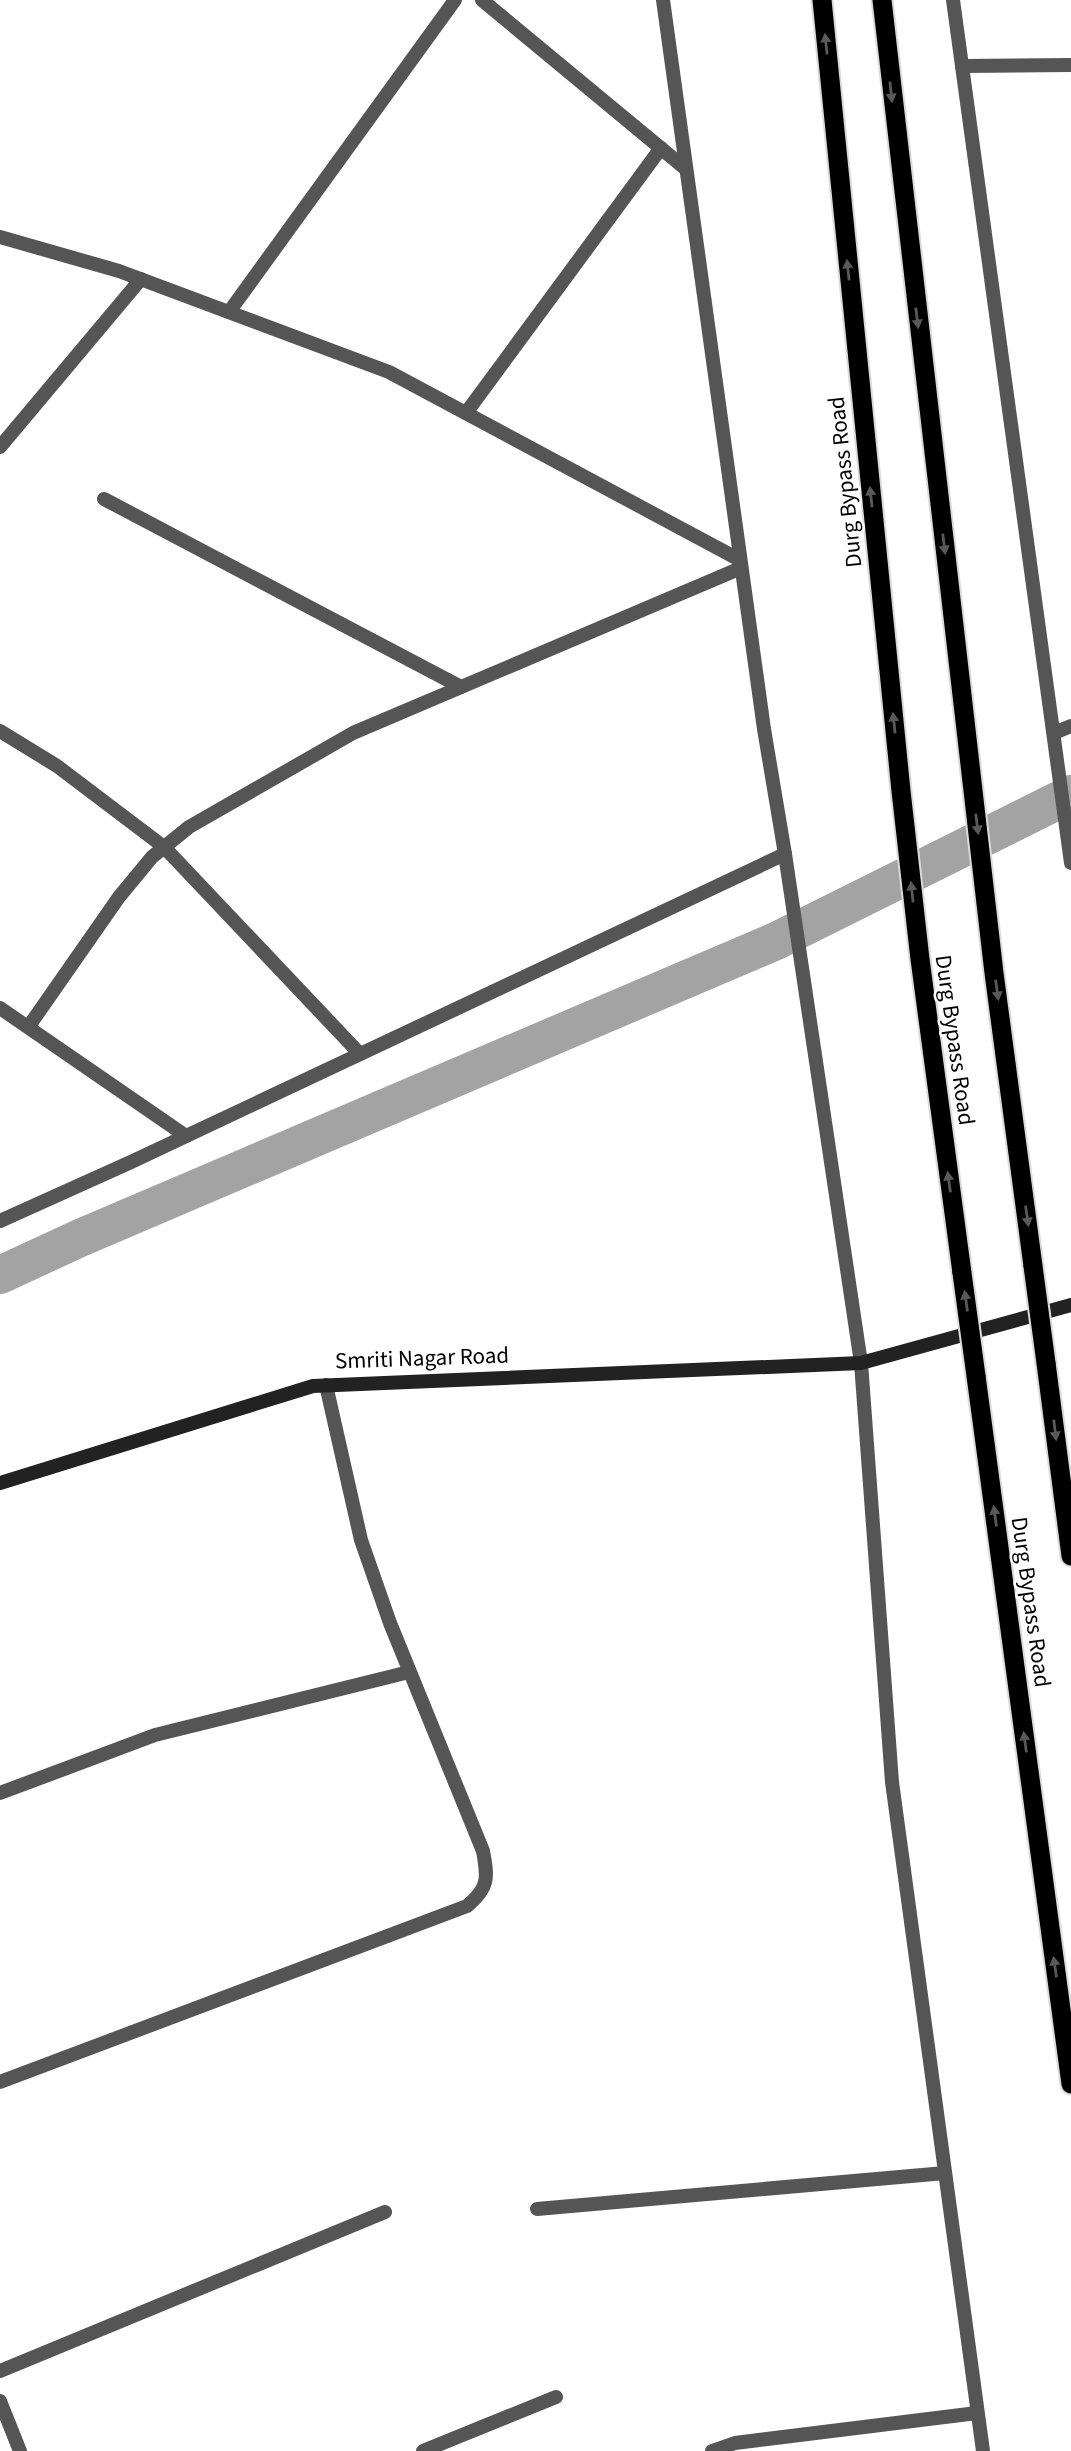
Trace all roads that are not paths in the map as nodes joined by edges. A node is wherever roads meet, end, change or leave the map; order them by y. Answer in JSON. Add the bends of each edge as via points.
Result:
{"nodes":[{"id":1,"x":455,"y":0,"type":"edge"},
{"id":2,"x":482,"y":0,"type":"edge"},
{"id":3,"x":663,"y":0,"type":"edge"},
{"id":4,"x":821,"y":0,"type":"edge"},
{"id":5,"x":882,"y":0,"type":"edge"},
{"id":6,"x":953,"y":0,"type":"edge"},
{"id":7,"x":1071,"y":65,"type":"edge"},
{"id":8,"x":962,"y":66,"type":"junction"},
{"id":9,"x":661,"y":148,"type":"junction"},
{"id":10,"x":686,"y":169,"type":"junction"},
{"id":11,"x":0,"y":237,"type":"edge"},
{"id":12,"x":141,"y":279,"type":"junction"},
{"id":13,"x":229,"y":312,"type":"junction"},
{"id":14,"x":466,"y":413,"type":"junction"},
{"id":15,"x":0,"y":447,"type":"edge"},
{"id":16,"x":104,"y":499,"type":"dead end"},
{"id":17,"x":741,"y":564,"type":"junction"},
{"id":18,"x":461,"y":687,"type":"junction"},
{"id":19,"x":1071,"y":726,"type":"edge"},
{"id":20,"x":0,"y":731,"type":"edge"},
{"id":21,"x":1054,"y":733,"type":"junction"},
{"id":22,"x":164,"y":847,"type":"junction"},
{"id":23,"x":785,"y":854,"type":"junction"},
{"id":24,"x":1071,"y":863,"type":"edge"},
{"id":25,"x":0,"y":1008,"type":"edge"},
{"id":26,"x":29,"y":1026,"type":"junction"},
{"id":27,"x":360,"y":1054,"type":"junction"},
{"id":28,"x":186,"y":1136,"type":"junction"},
{"id":29,"x":0,"y":1221,"type":"edge"},
{"id":30,"x":1071,"y":1305,"type":"edge"},
{"id":31,"x":861,"y":1363,"type":"junction"},
{"id":32,"x":326,"y":1385,"type":"junction"},
{"id":33,"x":0,"y":1483,"type":"edge"},
{"id":34,"x":1071,"y":1556,"type":"edge"},
{"id":35,"x":409,"y":1672,"type":"junction"},
{"id":36,"x":0,"y":1793,"type":"edge"},
{"id":37,"x":0,"y":2082,"type":"edge"},
{"id":38,"x":1071,"y":2084,"type":"edge"},
{"id":39,"x":944,"y":2173,"type":"junction"},
{"id":40,"x":537,"y":2209,"type":"dead end"},
{"id":41,"x":385,"y":2211,"type":"dead end"},
{"id":42,"x":0,"y":2371,"type":"edge"},
{"id":43,"x":556,"y":2398,"type":"dead end"},
{"id":44,"x":0,"y":2401,"type":"edge"},
{"id":45,"x":977,"y":2413,"type":"junction"},
{"id":46,"x":20,"y":2451,"type":"edge"},
{"id":47,"x":423,"y":2451,"type":"edge"},
{"id":48,"x":712,"y":2451,"type":"edge"},
{"id":49,"x":983,"y":2451,"type":"edge"}],
"edges":[{"from":1,"to":13,"type":"street"},
{"from":2,"to":9,"type":"street"},
{"from":3,"to":10,"type":"street"},
{"from":38,"to":4,"type":"highway","name":"Durg Bypass Road","one_way":true,"bridge":true,"via":[[920,959]]},
{"from":5,"to":34,"type":"highway","name":"Durg Bypass Road","one_way":true,"bridge":true,"via":[[988,923]]},
{"from":6,"to":8,"type":"street"},
{"from":7,"to":8,"type":"street"},
{"from":8,"to":21,"type":"street"},
{"from":9,"to":10,"type":"street"},
{"from":9,"to":14,"type":"street"},
{"from":10,"to":17,"type":"street"},
{"from":11,"to":12,"type":"street"},
{"from":12,"to":13,"type":"street"},
{"from":12,"to":15,"type":"street"},
{"from":13,"to":14,"type":"street","via":[[389,372]]},
{"from":14,"to":17,"type":"street"},
{"from":16,"to":18,"type":"street"},
{"from":17,"to":18,"type":"street"},
{"from":17,"to":23,"type":"street"},
{"from":18,"to":22,"type":"street","via":[[353,733],[189,827]]},
{"from":19,"to":21,"type":"street"},
{"from":20,"to":22,"type":"street","via":[[57,766]]},
{"from":21,"to":24,"type":"street"},
{"from":22,"to":26,"type":"street","via":[[120,897]]},
{"from":22,"to":27,"type":"street"},
{"from":23,"to":27,"type":"street"},
{"from":23,"to":31,"type":"street"},
{"from":25,"to":26,"type":"street"},
{"from":26,"to":28,"type":"street"},
{"from":27,"to":28,"type":"street"},
{"from":28,"to":29,"type":"street"},
{"from":30,"to":31,"type":"main road","name":"Smriti Nagar Road"},
{"from":31,"to":32,"type":"main road","name":"Smriti Nagar Road"},
{"from":31,"to":39,"type":"street","via":[[892,1782]]},
{"from":32,"to":33,"type":"main road","name":"Smriti Nagar Road"},
{"from":32,"to":35,"type":"street","via":[[361,1540]]},
{"from":35,"to":36,"type":"street","via":[[155,1735]]},
{"from":35,"to":37,"type":"street","via":[[483,1851],[487,1874],[481,1895],[467,1906]]},
{"from":39,"to":40,"type":"street"},
{"from":39,"to":45,"type":"street"},
{"from":41,"to":42,"type":"street"},
{"from":43,"to":47,"type":"street"},
{"from":44,"to":46,"type":"street"},
{"from":45,"to":48,"type":"street","via":[[735,2443]]},
{"from":45,"to":49,"type":"street"}]}
